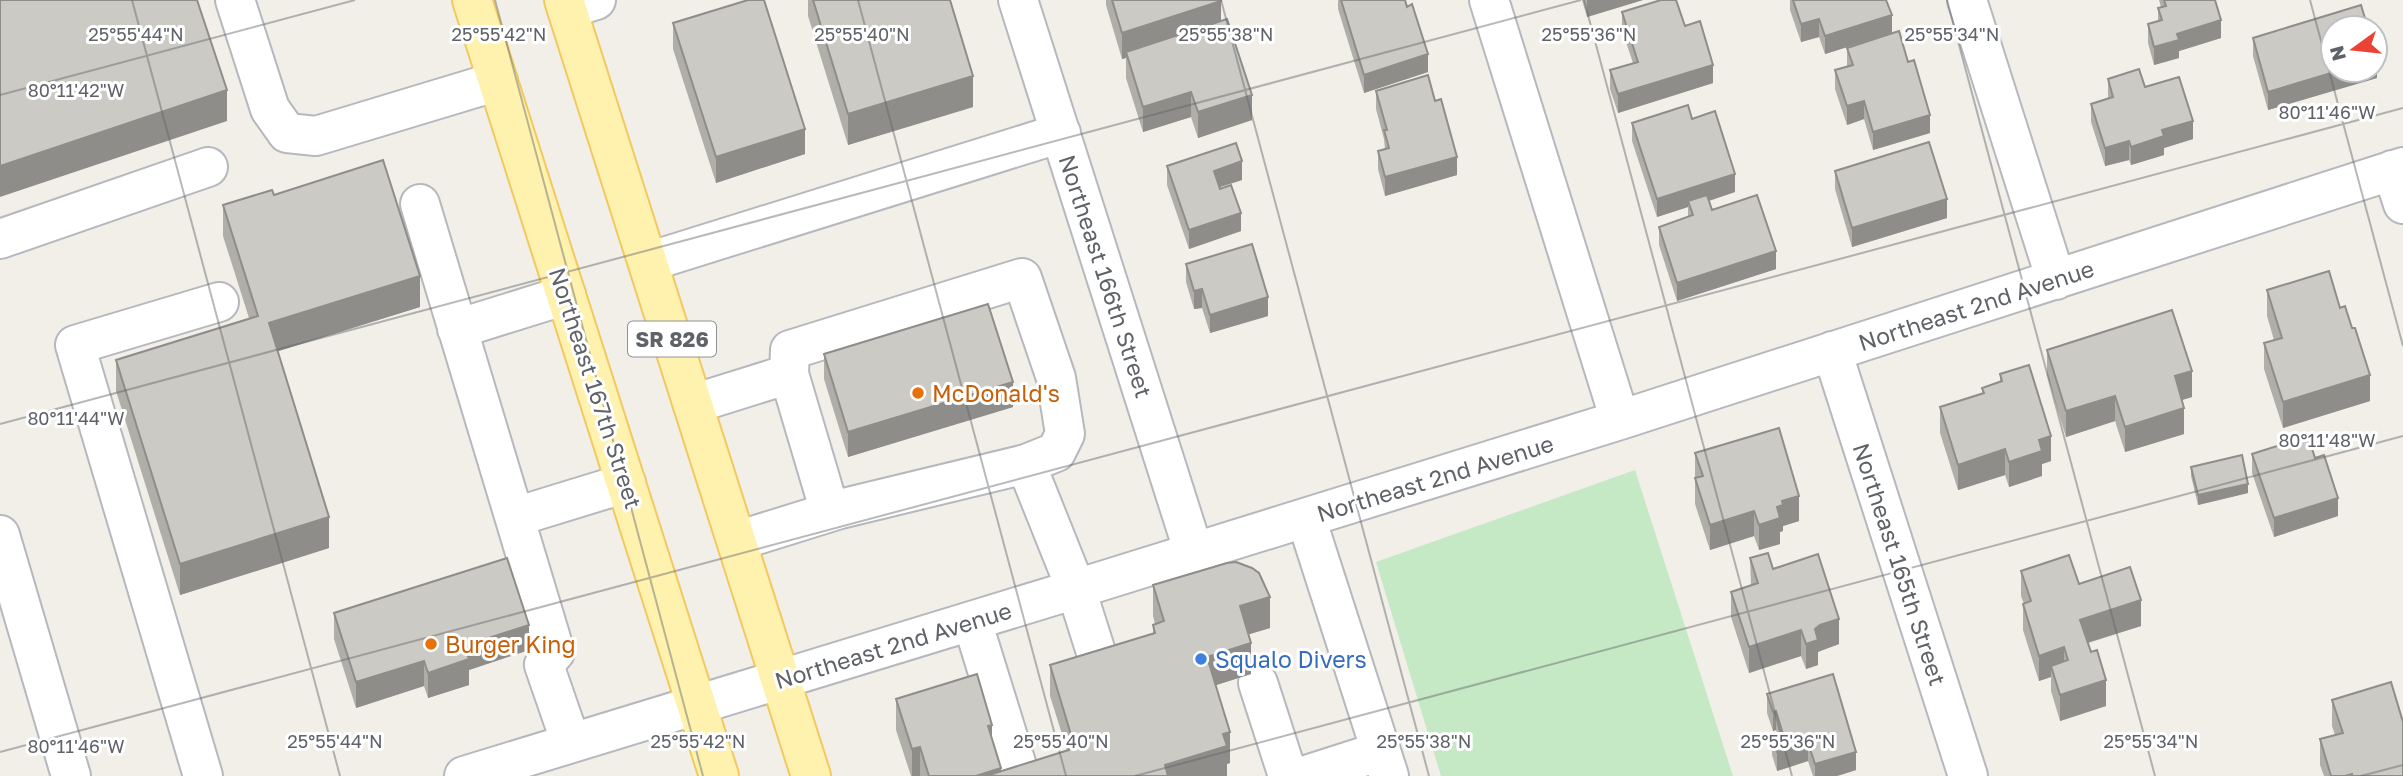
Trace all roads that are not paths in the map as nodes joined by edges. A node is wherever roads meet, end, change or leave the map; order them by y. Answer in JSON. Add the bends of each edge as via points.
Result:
{"nodes":[{"id":1,"x":235,"y":0,"type":"edge"},
{"id":2,"x":472,"y":0,"type":"edge"},
{"id":3,"x":1018,"y":0,"type":"edge"},
{"id":4,"x":1489,"y":0,"type":"edge"},
{"id":5,"x":1967,"y":0,"type":"edge"},
{"id":6,"x":576,"y":3,"type":"edge"},
{"id":7,"x":498,"y":81,"type":"junction"},
{"id":8,"x":1061,"y":133,"type":"junction"},
{"id":9,"x":208,"y":167,"type":"dead end"},
{"id":10,"x":2399,"y":181,"type":"edge"},
{"id":11,"x":420,"y":204,"type":"dead end"},
{"id":12,"x":0,"y":239,"type":"edge"},
{"id":13,"x":648,"y":262,"type":"junction"},
{"id":14,"x":2056,"y":280,"type":"junction"},
{"id":15,"x":566,"y":295,"type":"junction"},
{"id":16,"x":219,"y":302,"type":"dead end"},
{"id":17,"x":457,"y":329,"type":"junction"},
{"id":18,"x":1832,"y":351,"type":"junction"},
{"id":19,"x":789,"y":374,"type":"junction"},
{"id":20,"x":693,"y":404,"type":"junction"},
{"id":21,"x":1620,"y":420,"type":"junction"},
{"id":22,"x":1026,"y":464,"type":"junction"},
{"id":23,"x":626,"y":483,"type":"junction"},
{"id":24,"x":830,"y":512,"type":"junction"},
{"id":25,"x":514,"y":517,"type":"junction"},
{"id":26,"x":1306,"y":518,"type":"junction"},
{"id":27,"x":0,"y":535,"type":"edge"},
{"id":28,"x":737,"y":541,"type":"junction"},
{"id":29,"x":1194,"y":553,"type":"junction"},
{"id":30,"x":1076,"y":589,"type":"junction"},
{"id":31,"x":972,"y":621,"type":"junction"},
{"id":32,"x":1101,"y":668,"type":"edge"},
{"id":33,"x":780,"y":679,"type":"junction"},
{"id":34,"x":1258,"y":682,"type":"dead end"},
{"id":35,"x":697,"y":704,"type":"junction"},
{"id":36,"x":570,"y":743,"type":"junction"},
{"id":37,"x":1385,"y":764,"type":"edge"},
{"id":38,"x":71,"y":776,"type":"edge"},
{"id":39,"x":202,"y":776,"type":"edge"},
{"id":40,"x":464,"y":776,"type":"edge"},
{"id":41,"x":719,"y":776,"type":"edge"},
{"id":42,"x":811,"y":776,"type":"edge"},
{"id":43,"x":1020,"y":776,"type":"edge"},
{"id":44,"x":1288,"y":776,"type":"edge"},
{"id":45,"x":1303,"y":776,"type":"edge"},
{"id":46,"x":1968,"y":776,"type":"edge"}],
"edges":[{"from":1,"to":7,"type":"street","via":[[270,108],[287,133],[316,136]]},
{"from":2,"to":7,"type":"main road","name":"Northeast 167th Street"},
{"from":3,"to":8,"type":"street","name":"Northeast 166th Street"},
{"from":4,"to":21,"type":"street"},
{"from":5,"to":14,"type":"street"},
{"from":6,"to":13,"type":"main road","number":"SR 826"},
{"from":7,"to":15,"type":"main road","name":"Northeast 167th Street"},
{"from":8,"to":13,"type":"street"},
{"from":8,"to":29,"type":"street","name":"Northeast 166th Street"},
{"from":9,"to":12,"type":"street"},
{"from":10,"to":14,"type":"street","name":"Northeast 2nd Avenue"},
{"from":11,"to":17,"type":"street"},
{"from":13,"to":20,"type":"main road","number":"SR 826"},
{"from":14,"to":18,"type":"street","name":"Northeast 2nd Avenue"},
{"from":15,"to":17,"type":"street"},
{"from":15,"to":23,"type":"main road","name":"Northeast 167th Street"},
{"from":16,"to":39,"type":"street","via":[[75,345]]},
{"from":17,"to":25,"type":"street"},
{"from":18,"to":21,"type":"street","name":"Northeast 2nd Avenue"},
{"from":18,"to":46,"type":"street","name":"Northeast 165th Street"},
{"from":19,"to":20,"type":"street"},
{"from":19,"to":22,"type":"street","via":[[790,350],[1022,278],[1056,378],[1065,434],[1056,452]]},
{"from":19,"to":24,"type":"street"},
{"from":20,"to":28,"type":"main road","number":"SR 826"},
{"from":21,"to":26,"type":"street","name":"Northeast 2nd Avenue"},
{"from":22,"to":24,"type":"street"},
{"from":22,"to":30,"type":"street"},
{"from":23,"to":25,"type":"street"},
{"from":23,"to":35,"type":"main road","name":"Northeast 167th Street"},
{"from":24,"to":28,"type":"street"},
{"from":25,"to":36,"type":"street","via":[[555,652],[544,665]]},
{"from":26,"to":29,"type":"street","name":"Northeast 2nd Avenue"},
{"from":26,"to":37,"type":"street"},
{"from":27,"to":38,"type":"street"},
{"from":28,"to":33,"type":"main road","number":"SR 826"},
{"from":29,"to":30,"type":"street","name":"Northeast 2nd Avenue"},
{"from":30,"to":31,"type":"street","name":"Northeast 2nd Avenue"},
{"from":30,"to":32,"type":"street"},
{"from":31,"to":33,"type":"street","name":"Northeast 2nd Avenue"},
{"from":31,"to":43,"type":"street"},
{"from":33,"to":35,"type":"street","name":"Northeast 2nd Avenue"},
{"from":33,"to":42,"type":"main road","number":"SR 826"},
{"from":34,"to":44,"type":"street"},
{"from":35,"to":36,"type":"street","name":"Northeast 2nd Avenue"},
{"from":35,"to":41,"type":"main road","name":"Northeast 167th Street"},
{"from":36,"to":40,"type":"street","name":"Northeast 2nd Avenue"},
{"from":37,"to":45,"type":"street"}]}
